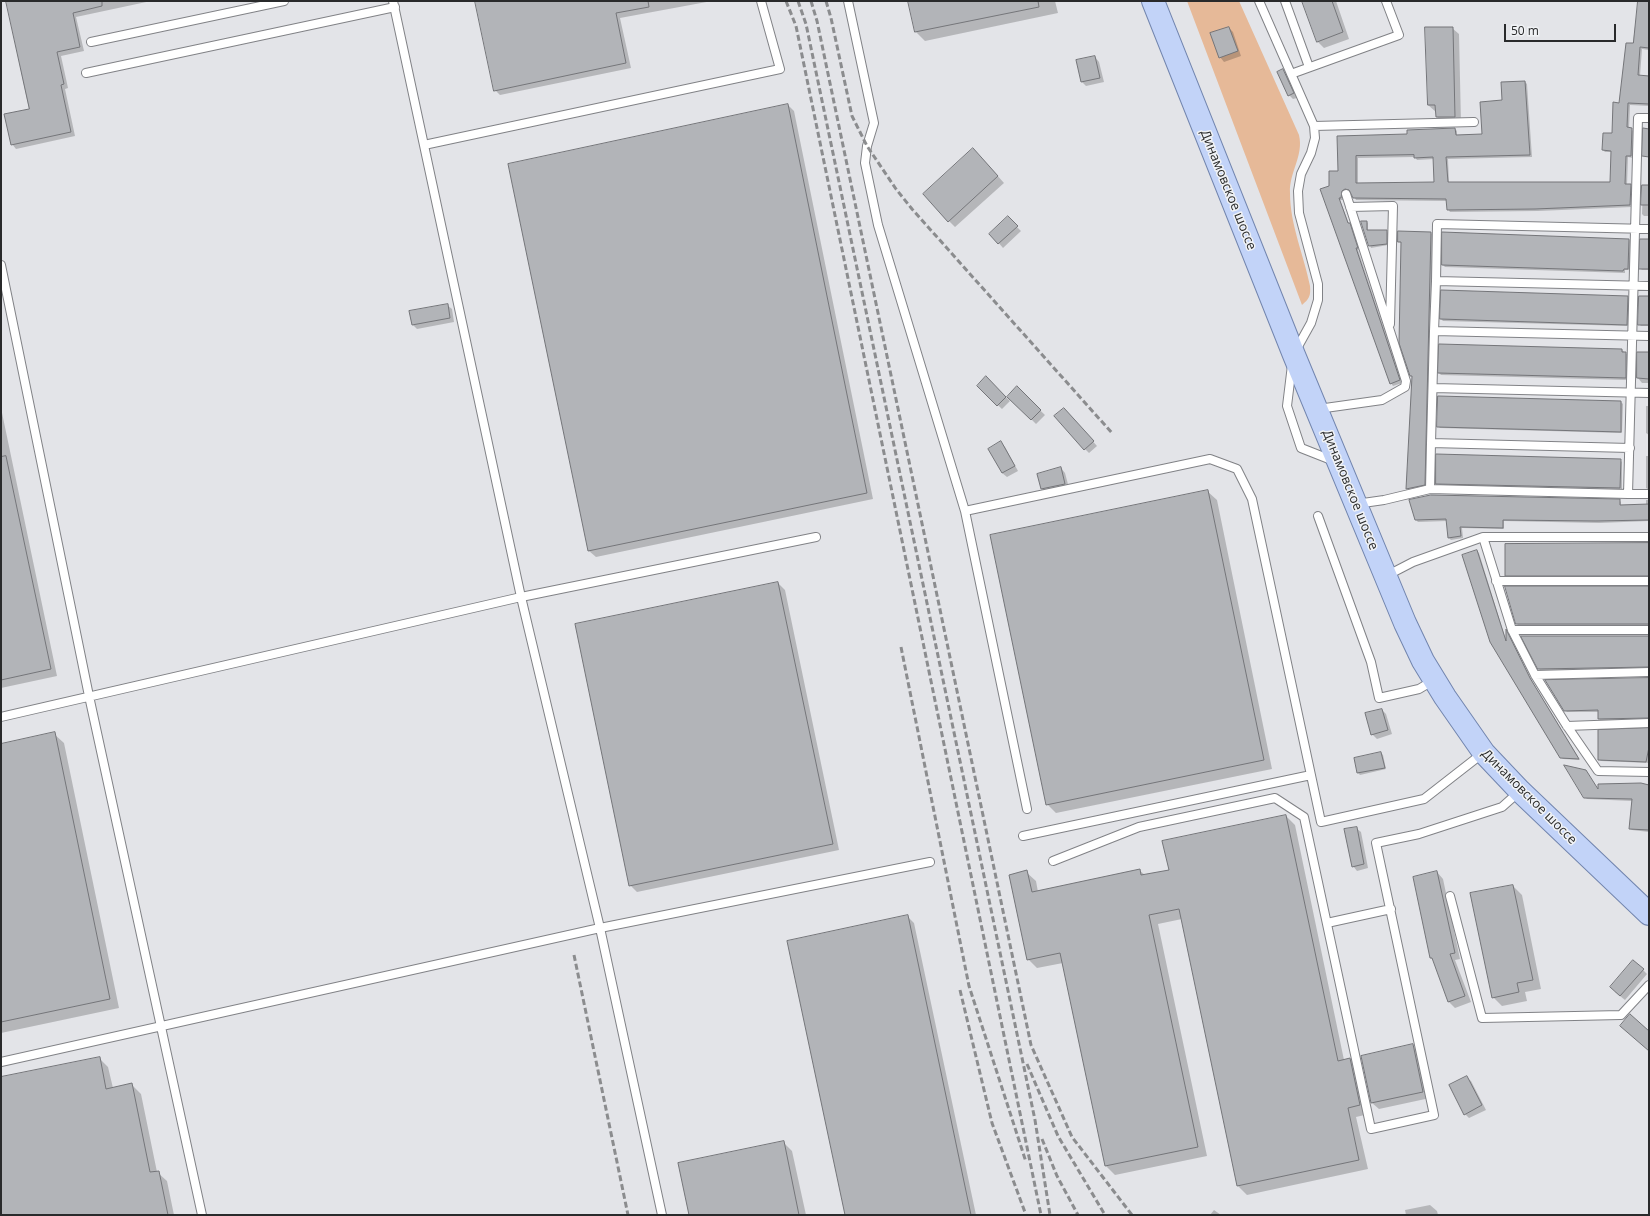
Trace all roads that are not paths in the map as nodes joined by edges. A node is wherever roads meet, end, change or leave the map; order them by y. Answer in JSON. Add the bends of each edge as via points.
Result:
{"nodes":[{"id":1,"x":284,"y":1,"type":"edge"},
{"id":2,"x":761,"y":1,"type":"edge"},
{"id":3,"x":848,"y":1,"type":"edge"},
{"id":4,"x":1154,"y":1,"type":"edge"},
{"id":5,"x":1259,"y":1,"type":"edge"},
{"id":6,"x":1285,"y":1,"type":"edge"},
{"id":7,"x":1386,"y":1,"type":"edge"},
{"id":8,"x":394,"y":4,"type":"edge"},
{"id":9,"x":91,"y":42,"type":"dead end"},
{"id":10,"x":1309,"y":67,"type":"junction"},
{"id":11,"x":86,"y":73,"type":"dead end"},
{"id":12,"x":1291,"y":74,"type":"junction"},
{"id":13,"x":1649,"y":118,"type":"edge"},
{"id":14,"x":1474,"y":122,"type":"dead end"},
{"id":15,"x":1314,"y":126,"type":"junction"},
{"id":16,"x":424,"y":145,"type":"junction"},
{"id":17,"x":1346,"y":194,"type":"dead end"},
{"id":18,"x":1350,"y":206,"type":"junction"},
{"id":19,"x":1635,"y":228,"type":"junction"},
{"id":20,"x":1649,"y":229,"type":"edge"},
{"id":21,"x":1,"y":265,"type":"edge"},
{"id":22,"x":1436,"y":281,"type":"junction"},
{"id":23,"x":1634,"y":285,"type":"junction"},
{"id":24,"x":1649,"y":286,"type":"edge"},
{"id":25,"x":1434,"y":331,"type":"junction"},
{"id":26,"x":1390,"y":332,"type":"junction"},
{"id":27,"x":1632,"y":336,"type":"junction"},
{"id":28,"x":1649,"y":336,"type":"edge"},
{"id":29,"x":1294,"y":355,"type":"junction"},
{"id":30,"x":1433,"y":388,"type":"junction"},
{"id":31,"x":1631,"y":393,"type":"junction"},
{"id":32,"x":1649,"y":394,"type":"edge"},
{"id":33,"x":1317,"y":409,"type":"junction"},
{"id":34,"x":1431,"y":443,"type":"junction"},
{"id":35,"x":1630,"y":448,"type":"junction"},
{"id":36,"x":1338,"y":462,"type":"junction"},
{"id":37,"x":1430,"y":489,"type":"junction"},
{"id":38,"x":1628,"y":494,"type":"junction"},
{"id":39,"x":1649,"y":494,"type":"edge"},
{"id":40,"x":1355,"y":504,"type":"junction"},
{"id":41,"x":965,"y":510,"type":"junction"},
{"id":42,"x":1318,"y":516,"type":"dead end"},
{"id":43,"x":816,"y":537,"type":"dead end"},
{"id":44,"x":1483,"y":537,"type":"junction"},
{"id":45,"x":1649,"y":537,"type":"edge"},
{"id":46,"x":1385,"y":576,"type":"junction"},
{"id":47,"x":1496,"y":581,"type":"junction"},
{"id":48,"x":1649,"y":581,"type":"edge"},
{"id":49,"x":521,"y":597,"type":"junction"},
{"id":50,"x":1512,"y":630,"type":"junction"},
{"id":51,"x":1649,"y":630,"type":"edge"},
{"id":52,"x":1649,"y":672,"type":"edge"},
{"id":53,"x":1536,"y":675,"type":"junction"},
{"id":54,"x":1435,"y":679,"type":"junction"},
{"id":55,"x":89,"y":696,"type":"junction"},
{"id":56,"x":1,"y":717,"type":"edge"},
{"id":57,"x":1649,"y":723,"type":"edge"},
{"id":58,"x":1567,"y":726,"type":"junction"},
{"id":59,"x":1484,"y":753,"type":"junction"},
{"id":60,"x":1649,"y":772,"type":"edge"},
{"id":61,"x":1311,"y":775,"type":"junction"},
{"id":62,"x":1520,"y":791,"type":"junction"},
{"id":63,"x":1027,"y":809,"type":"dead end"},
{"id":64,"x":1023,"y":836,"type":"dead end"},
{"id":65,"x":1053,"y":861,"type":"dead end"},
{"id":66,"x":930,"y":862,"type":"dead end"},
{"id":67,"x":1450,"y":896,"type":"dead end"},
{"id":68,"x":1390,"y":909,"type":"junction"},
{"id":69,"x":1649,"y":914,"type":"edge"},
{"id":70,"x":1327,"y":923,"type":"junction"},
{"id":71,"x":600,"y":928,"type":"junction"},
{"id":72,"x":1649,"y":985,"type":"edge"},
{"id":73,"x":162,"y":1026,"type":"junction"},
{"id":74,"x":1,"y":1062,"type":"edge"},
{"id":75,"x":202,"y":1215,"type":"edge"},
{"id":76,"x":662,"y":1215,"type":"edge"}],
"edges":[{"from":1,"to":9,"type":"lane"},
{"from":2,"to":16,"type":"lane","via":[[780,68]]},
{"from":3,"to":41,"type":"lane","via":[[874,123],[865,163],[878,225]]},
{"from":4,"to":29,"type":"main road","name":"Динамовское шоссе"},
{"from":5,"to":12,"type":"lane"},
{"from":6,"to":10,"type":"lane"},
{"from":7,"to":10,"type":"lane","via":[[1399,35]]},
{"from":8,"to":11,"type":"lane"},
{"from":8,"to":16,"type":"lane"},
{"from":10,"to":12,"type":"lane"},
{"from":12,"to":15,"type":"lane"},
{"from":13,"to":19,"type":"lane","via":[[1638,118]]},
{"from":14,"to":15,"type":"lane"},
{"from":15,"to":29,"type":"lane","via":[[1311,153],[1301,174],[1298,191],[1299,213],[1318,284],[1318,300],[1311,323]]},
{"from":16,"to":49,"type":"lane"},
{"from":17,"to":18,"type":"lane"},
{"from":18,"to":26,"type":"lane"},
{"from":18,"to":26,"type":"lane","via":[[1393,206]]},
{"from":19,"to":20,"type":"lane"},
{"from":19,"to":22,"type":"lane","via":[[1437,224]]},
{"from":19,"to":23,"type":"lane"},
{"from":21,"to":55,"type":"lane"},
{"from":22,"to":23,"type":"lane"},
{"from":22,"to":25,"type":"lane"},
{"from":23,"to":24,"type":"lane"},
{"from":23,"to":27,"type":"lane"},
{"from":25,"to":27,"type":"lane"},
{"from":25,"to":30,"type":"lane"},
{"from":26,"to":33,"type":"lane","via":[[1406,381],[1405,387],[1382,400]]},
{"from":27,"to":28,"type":"lane"},
{"from":27,"to":31,"type":"lane"},
{"from":29,"to":33,"type":"main road","name":"Динамовское шоссе"},
{"from":29,"to":36,"type":"lane","via":[[1287,406],[1301,448]]},
{"from":30,"to":31,"type":"lane"},
{"from":30,"to":34,"type":"lane"},
{"from":31,"to":32,"type":"lane"},
{"from":31,"to":35,"type":"lane"},
{"from":33,"to":36,"type":"main road","name":"Динамовское шоссе"},
{"from":34,"to":35,"type":"lane"},
{"from":34,"to":37,"type":"lane"},
{"from":35,"to":38,"type":"lane"},
{"from":36,"to":40,"type":"main road","name":"Динамовское шоссе"},
{"from":37,"to":38,"type":"lane"},
{"from":37,"to":40,"type":"lane"},
{"from":38,"to":39,"type":"lane"},
{"from":40,"to":46,"type":"main road","name":"Динамовское шоссе"},
{"from":41,"to":61,"type":"lane","via":[[1210,459],[1237,469],[1252,499]]},
{"from":41,"to":63,"type":"lane"},
{"from":42,"to":54,"type":"lane","via":[[1371,662],[1379,698],[1419,689]]},
{"from":43,"to":49,"type":"lane"},
{"from":44,"to":45,"type":"lane"},
{"from":44,"to":46,"type":"lane","via":[[1414,562]]},
{"from":44,"to":47,"type":"lane"},
{"from":46,"to":54,"type":"main road","name":"Динамовское шоссе","via":[[1423,661]]},
{"from":47,"to":48,"type":"lane"},
{"from":47,"to":50,"type":"lane"},
{"from":49,"to":55,"type":"lane"},
{"from":49,"to":71,"type":"lane"},
{"from":50,"to":51,"type":"lane"},
{"from":50,"to":53,"type":"lane"},
{"from":52,"to":53,"type":"lane"},
{"from":53,"to":58,"type":"lane"},
{"from":54,"to":59,"type":"main road","name":"Динамовское шоссе"},
{"from":55,"to":56,"type":"lane"},
{"from":55,"to":73,"type":"lane"},
{"from":57,"to":58,"type":"lane"},
{"from":58,"to":60,"type":"lane","via":[[1598,771]]},
{"from":59,"to":61,"type":"lane","via":[[1424,799],[1321,822]]},
{"from":59,"to":62,"type":"main road","name":"Динамовское шоссе"},
{"from":61,"to":64,"type":"lane"},
{"from":62,"to":68,"type":"lane","via":[[1502,807],[1418,834],[1376,843]]},
{"from":62,"to":69,"type":"main road","name":"Динамовское шоссе"},
{"from":65,"to":70,"type":"lane","via":[[1139,827],[1275,798],[1304,817]]},
{"from":66,"to":71,"type":"lane"},
{"from":67,"to":72,"type":"lane","via":[[1482,1018],[1621,1015]]},
{"from":68,"to":70,"type":"lane"},
{"from":68,"to":70,"type":"lane","via":[[1434,1116],[1371,1129]]},
{"from":71,"to":73,"type":"lane"},
{"from":71,"to":76,"type":"lane"},
{"from":73,"to":74,"type":"lane"},
{"from":73,"to":75,"type":"lane"}]}
